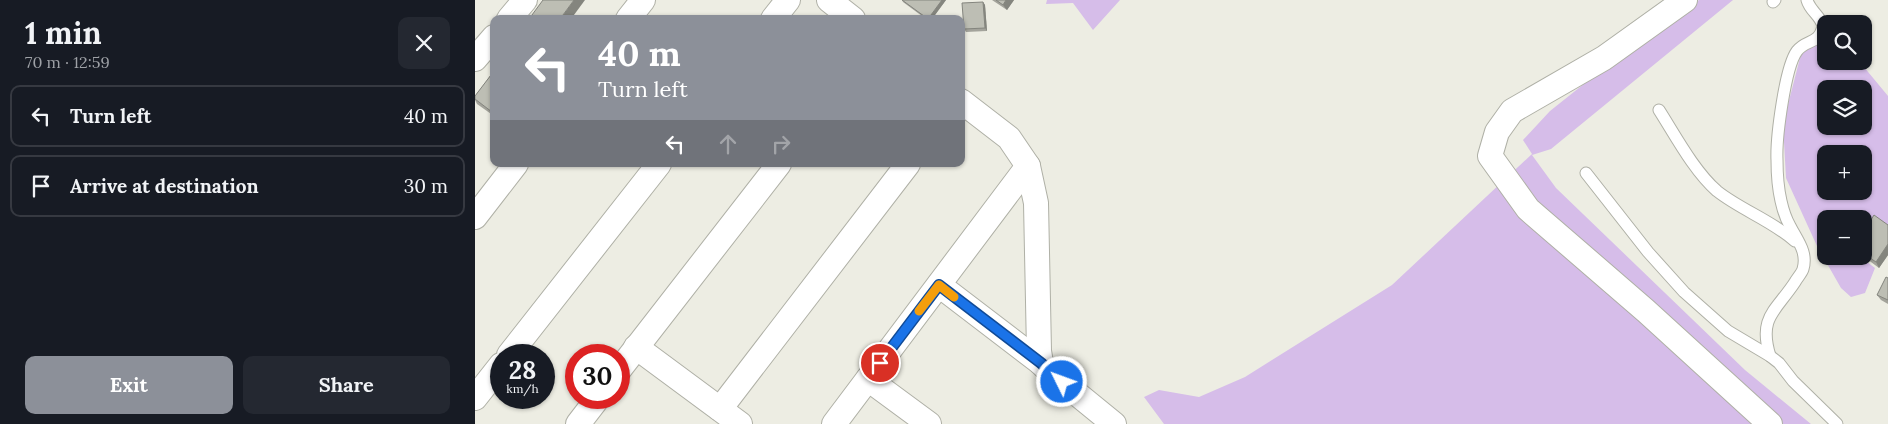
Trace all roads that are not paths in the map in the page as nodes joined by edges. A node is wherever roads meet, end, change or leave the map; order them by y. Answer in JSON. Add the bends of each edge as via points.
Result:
{"nodes":[{"id":1,"x":643,"y":0,"type":"edge"},
{"id":2,"x":788,"y":0,"type":"edge"},
{"id":3,"x":829,"y":0,"type":"edge"},
{"id":4,"x":1685,"y":0,"type":"edge"},
{"id":5,"x":1807,"y":0,"type":"edge"},
{"id":6,"x":631,"y":15,"type":"edge"},
{"id":7,"x":776,"y":15,"type":"edge"},
{"id":8,"x":848,"y":15,"type":"edge"},
{"id":9,"x":490,"y":42,"type":"edge"},
{"id":10,"x":475,"y":59,"type":"edge"},
{"id":11,"x":965,"y":104,"type":"edge"},
{"id":12,"x":1659,"y":110,"type":"dead end"},
{"id":13,"x":1028,"y":166,"type":"junction"},
{"id":14,"x":514,"y":167,"type":"edge"},
{"id":15,"x":657,"y":167,"type":"edge"},
{"id":16,"x":777,"y":167,"type":"edge"},
{"id":17,"x":906,"y":167,"type":"edge"},
{"id":18,"x":1586,"y":173,"type":"dead end"},
{"id":19,"x":475,"y":218,"type":"edge"},
{"id":20,"x":1802,"y":246,"type":"junction"},
{"id":21,"x":939,"y":285,"type":"junction"},
{"id":22,"x":518,"y":344,"type":"edge"},
{"id":23,"x":636,"y":347,"type":"junction"},
{"id":24,"x":630,"y":355,"type":"edge"},
{"id":25,"x":1770,"y":356,"type":"junction"},
{"id":26,"x":1041,"y":363,"type":"junction"},
{"id":27,"x":490,"y":379,"type":"edge"},
{"id":28,"x":868,"y":379,"type":"junction"},
{"id":29,"x":475,"y":398,"type":"edge"},
{"id":30,"x":590,"y":409,"type":"edge"},
{"id":31,"x":720,"y":409,"type":"junction"},
{"id":32,"x":579,"y":424,"type":"edge"},
{"id":33,"x":740,"y":424,"type":"edge"},
{"id":34,"x":834,"y":424,"type":"edge"},
{"id":35,"x":929,"y":424,"type":"edge"},
{"id":36,"x":1114,"y":424,"type":"edge"},
{"id":37,"x":1769,"y":424,"type":"edge"},
{"id":38,"x":1837,"y":424,"type":"edge"}],
"edges":[{"from":1,"to":6,"type":"street"},
{"from":2,"to":7,"type":"street"},
{"from":3,"to":8,"type":"street"},
{"from":4,"to":37,"type":"street","via":[[1604,58],[1512,111],[1497,132],[1489,156],[1528,209]]},
{"from":5,"to":20,"type":"lane","via":[[1823,26],[1818,38],[1802,47],[1792,61],[1782,104],[1777,157],[1781,201],[1789,225]]},
{"from":9,"to":10,"type":"street"},
{"from":11,"to":13,"type":"street","via":[[1009,138]]},
{"from":12,"to":20,"type":"lane","via":[[1702,174],[1717,190]]},
{"from":13,"to":21,"type":"street"},
{"from":13,"to":26,"type":"street","via":[[1036,203]]},
{"from":14,"to":19,"type":"street"},
{"from":15,"to":22,"type":"street"},
{"from":16,"to":23,"type":"street"},
{"from":17,"to":31,"type":"street"},
{"from":18,"to":25,"type":"lane","via":[[1684,292],[1728,331]]},
{"from":20,"to":25,"type":"lane","via":[[1803,269],[1766,325],[1765,339]]},
{"from":21,"to":26,"type":"street"},
{"from":21,"to":28,"type":"street"},
{"from":23,"to":24,"type":"street"},
{"from":23,"to":31,"type":"street"},
{"from":25,"to":38,"type":"lane"},
{"from":26,"to":36,"type":"street"},
{"from":27,"to":29,"type":"street"},
{"from":28,"to":34,"type":"street"},
{"from":28,"to":35,"type":"street"},
{"from":30,"to":32,"type":"street"},
{"from":31,"to":33,"type":"street"}]}
